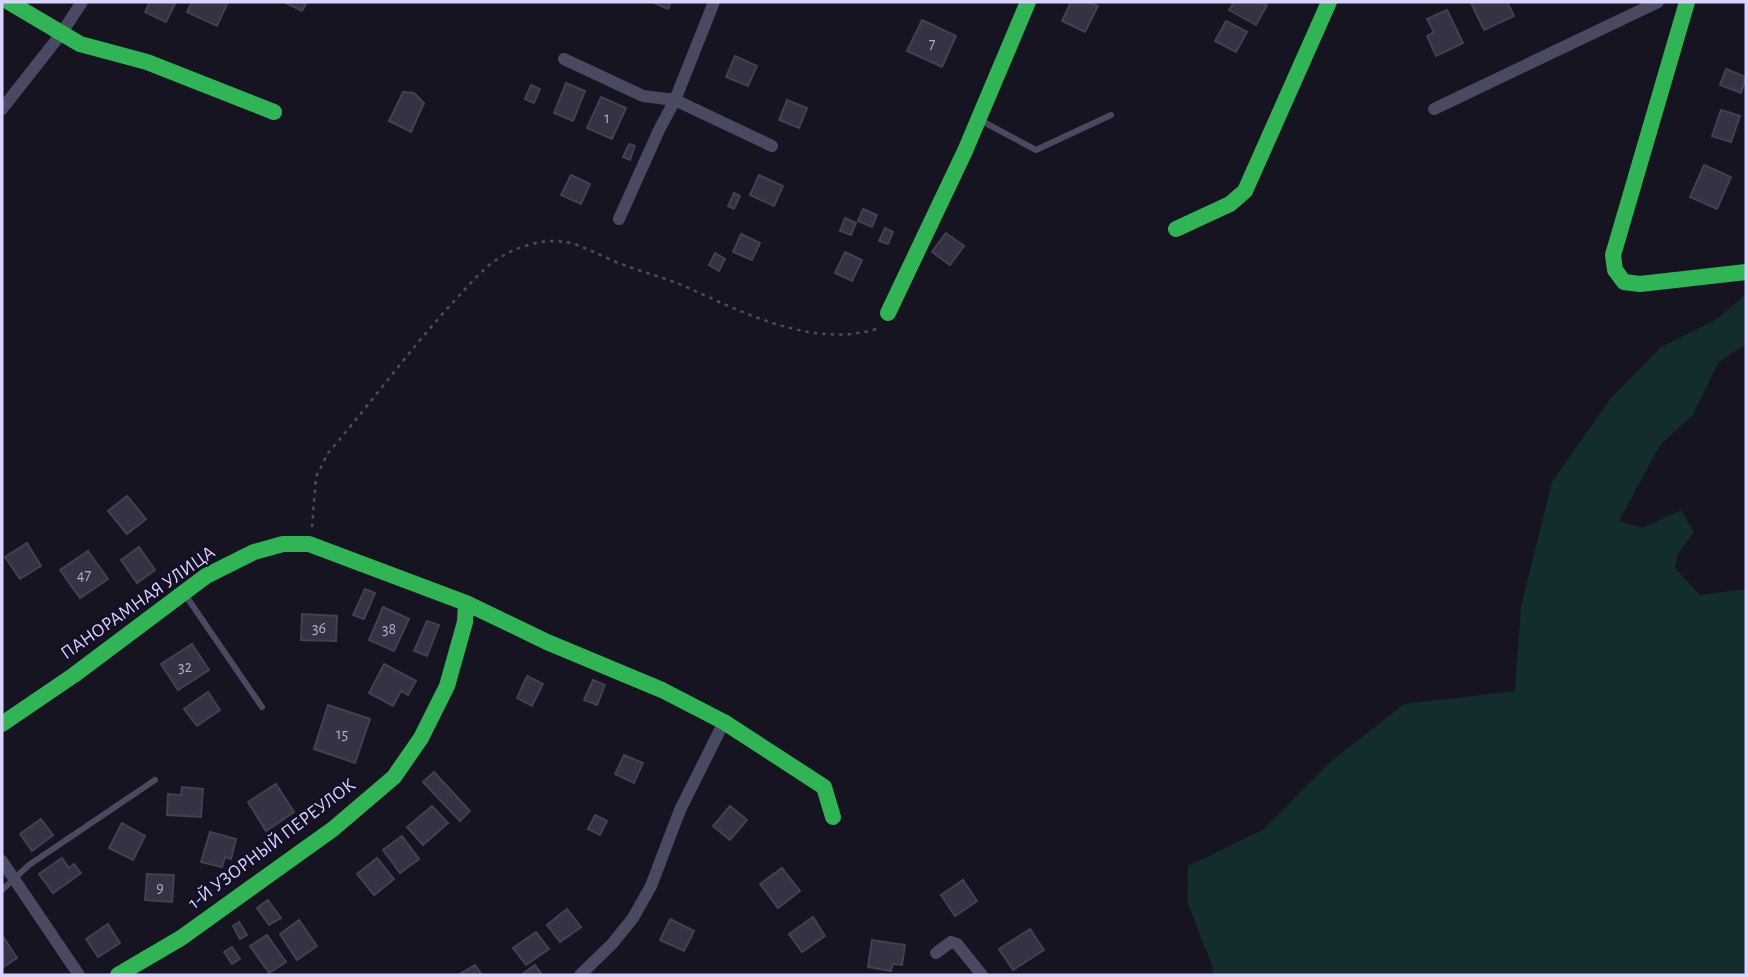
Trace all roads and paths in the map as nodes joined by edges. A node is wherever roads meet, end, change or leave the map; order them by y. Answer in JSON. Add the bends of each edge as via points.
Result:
{"nodes":[{"id":1,"x":9,"y":2,"type":"edge"},
{"id":2,"x":82,"y":2,"type":"edge"},
{"id":3,"x":714,"y":2,"type":"edge"},
{"id":4,"x":1028,"y":2,"type":"edge"},
{"id":5,"x":1329,"y":2,"type":"edge"},
{"id":6,"x":1658,"y":2,"type":"edge"},
{"id":7,"x":1687,"y":2,"type":"edge"},
{"id":8,"x":61,"y":34,"type":"junction"},
{"id":9,"x":564,"y":59,"type":"dead end"},
{"id":10,"x":675,"y":100,"type":"junction"},
{"id":11,"x":2,"y":108,"type":"edge"},
{"id":12,"x":1434,"y":109,"type":"dead end"},
{"id":13,"x":274,"y":112,"type":"dead end"},
{"id":14,"x":1111,"y":115,"type":"dead end"},
{"id":15,"x":978,"y":120,"type":"junction"},
{"id":16,"x":772,"y":146,"type":"dead end"},
{"id":17,"x":619,"y":219,"type":"dead end"},
{"id":18,"x":1176,"y":229,"type":"dead end"},
{"id":19,"x":1746,"y":272,"type":"edge"},
{"id":20,"x":888,"y":313,"type":"joint"},
{"id":21,"x":309,"y":544,"type":"junction"},
{"id":22,"x":184,"y":592,"type":"junction"},
{"id":23,"x":466,"y":603,"type":"junction"},
{"id":24,"x":262,"y":707,"type":"dead end"},
{"id":25,"x":724,"y":722,"type":"junction"},
{"id":26,"x":2,"y":724,"type":"edge"},
{"id":27,"x":156,"y":780,"type":"dead end"},
{"id":28,"x":833,"y":817,"type":"dead end"},
{"id":29,"x":2,"y":862,"type":"edge"},
{"id":30,"x":14,"y":879,"type":"junction"},
{"id":31,"x":2,"y":890,"type":"edge"},
{"id":32,"x":936,"y":953,"type":"dead end"},
{"id":33,"x":79,"y":975,"type":"edge"},
{"id":34,"x":118,"y":975,"type":"edge"},
{"id":35,"x":580,"y":975,"type":"edge"},
{"id":36,"x":982,"y":975,"type":"edge"}],
"edges":[{"from":1,"to":8,"type":"street"},
{"from":2,"to":8,"type":"street"},
{"from":3,"to":10,"type":"street"},
{"from":4,"to":15,"type":"street"},
{"from":5,"to":18,"type":"street","via":[[1245,191],[1230,204]]},
{"from":6,"to":12,"type":"street"},
{"from":7,"to":19,"type":"street","via":[[1613,255],[1615,270],[1623,282],[1640,284]]},
{"from":8,"to":11,"type":"street"},
{"from":8,"to":13,"type":"street"},
{"from":9,"to":10,"type":"street","via":[[643,96]]},
{"from":10,"to":16,"type":"street"},
{"from":10,"to":17,"type":"street"},
{"from":14,"to":15,"type":"lane","via":[[1036,150]]},
{"from":15,"to":20,"type":"street"},
{"from":20,"to":21,"type":"path","via":[[879,329],[853,335],[810,333],[755,317],[577,244],[554,240],[521,248],[484,269],[328,453],[316,477]]},
{"from":21,"to":22,"type":"street","name":"ПАНОРАМНАЯ УЛИЦА","via":[[283,544],[254,552]]},
{"from":21,"to":23,"type":"street","name":"ПАНОРАМНАЯ УЛИЦА"},
{"from":22,"to":24,"type":"lane"},
{"from":22,"to":26,"type":"street","name":"ПАНОРАМНАЯ УЛИЦА"},
{"from":23,"to":25,"type":"street","name":"ПАНОРАМНАЯ УЛИЦА"},
{"from":23,"to":34,"type":"street","name":"1-Й УЗОРНЫЙ ПЕРЕУЛОК","via":[[447,686],[421,738],[394,777],[333,830],[181,938]]},
{"from":25,"to":28,"type":"street","name":"ПАНОРАМНАЯ УЛИЦА","via":[[824,787]]},
{"from":25,"to":35,"type":"street","via":[[633,918]]},
{"from":27,"to":30,"type":"lane"},
{"from":29,"to":30,"type":"street"},
{"from":30,"to":31,"type":"lane"},
{"from":30,"to":33,"type":"street"},
{"from":32,"to":36,"type":"street","via":[[951,942],[957,944]]}]}
